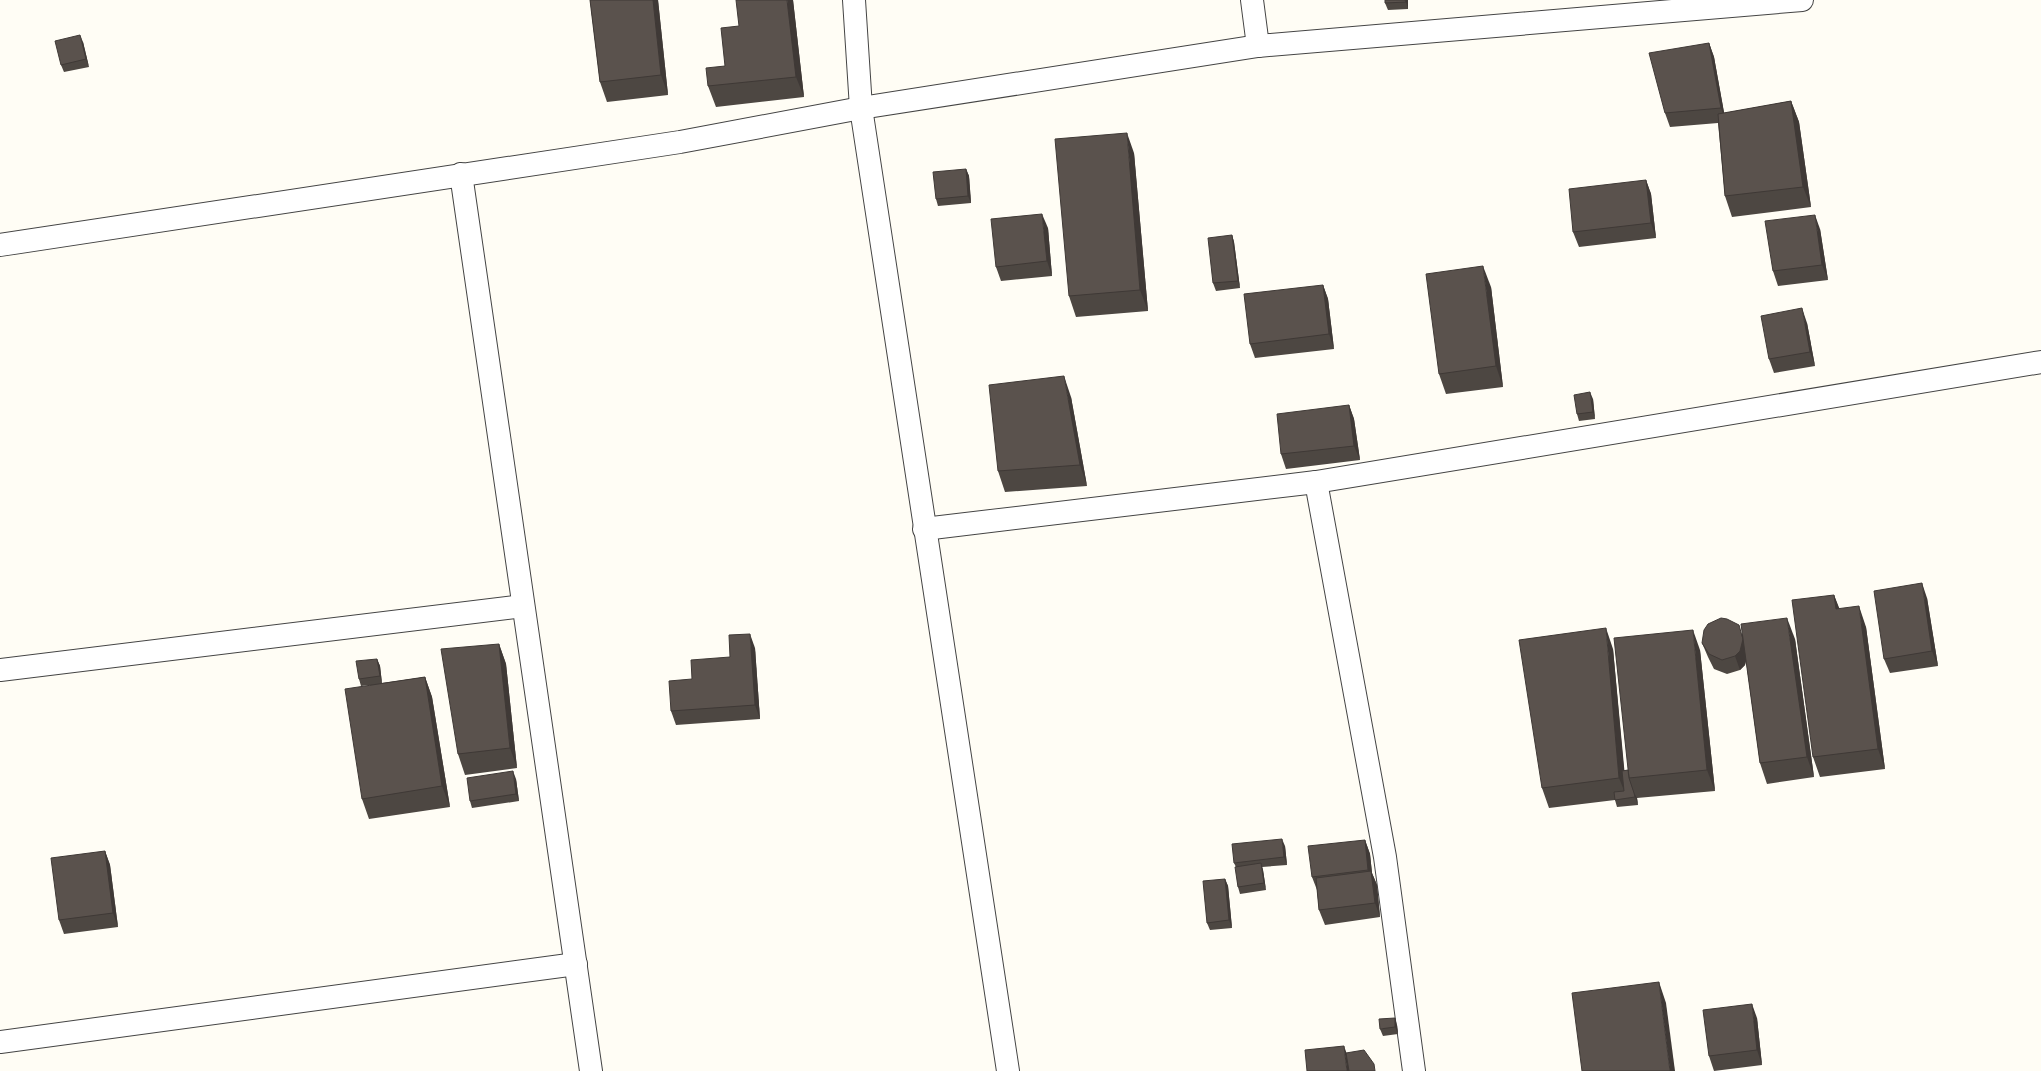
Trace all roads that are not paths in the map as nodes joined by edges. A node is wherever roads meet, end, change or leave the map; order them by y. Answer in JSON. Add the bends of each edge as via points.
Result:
{"nodes":[{"id":1,"x":854,"y":0,"type":"edge"},
{"id":2,"x":1252,"y":0,"type":"edge"},
{"id":3,"x":1802,"y":0,"type":"edge"},
{"id":4,"x":1258,"y":46,"type":"junction"},
{"id":5,"x":862,"y":108,"type":"junction"},
{"id":6,"x":461,"y":174,"type":"junction"},
{"id":7,"x":0,"y":245,"type":"edge"},
{"id":8,"x":2041,"y":362,"type":"edge"},
{"id":9,"x":1316,"y":482,"type":"junction"},
{"id":10,"x":924,"y":529,"type":"junction"},
{"id":11,"x":523,"y":606,"type":"junction"},
{"id":12,"x":0,"y":670,"type":"edge"},
{"id":13,"x":576,"y":964,"type":"junction"},
{"id":14,"x":0,"y":1042,"type":"edge"},
{"id":15,"x":591,"y":1071,"type":"edge"},
{"id":16,"x":1008,"y":1071,"type":"edge"},
{"id":17,"x":1414,"y":1071,"type":"edge"}],
"edges":[{"from":1,"to":5,"type":"street"},
{"from":2,"to":4,"type":"street"},
{"from":3,"to":4,"type":"street"},
{"from":4,"to":5,"type":"street"},
{"from":5,"to":6,"type":"street","via":[[680,142]]},
{"from":5,"to":10,"type":"street"},
{"from":6,"to":7,"type":"street"},
{"from":6,"to":11,"type":"street"},
{"from":8,"to":9,"type":"street"},
{"from":9,"to":10,"type":"street"},
{"from":9,"to":17,"type":"street","via":[[1385,857]]},
{"from":10,"to":16,"type":"street"},
{"from":11,"to":12,"type":"street"},
{"from":11,"to":13,"type":"street"},
{"from":13,"to":14,"type":"street"},
{"from":13,"to":15,"type":"street"}]}
